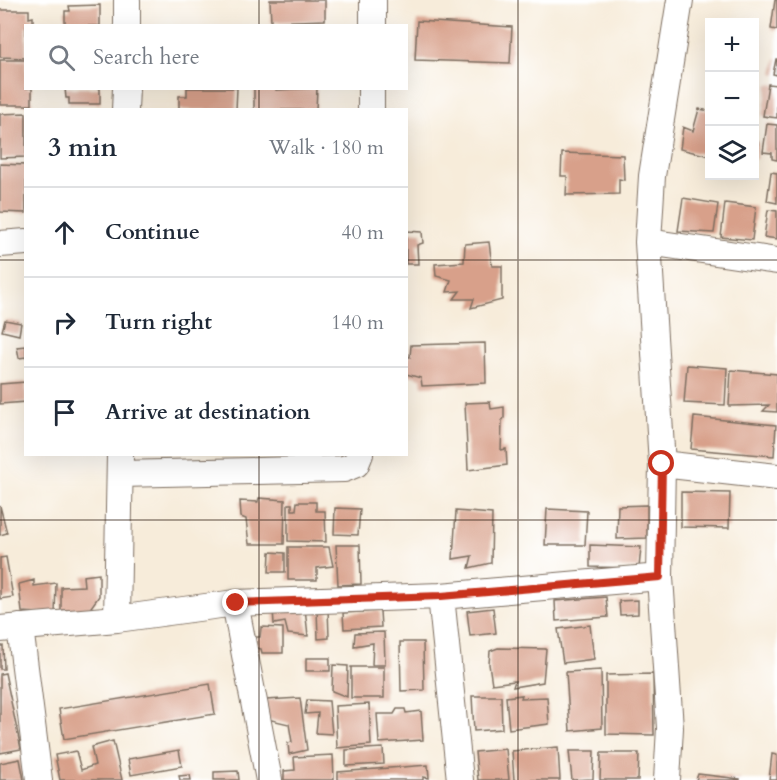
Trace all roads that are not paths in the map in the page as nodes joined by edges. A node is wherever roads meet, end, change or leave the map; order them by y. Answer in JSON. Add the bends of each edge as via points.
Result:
{"nodes":[{"id":1,"x":127,"y":0,"type":"edge"},
{"id":2,"x":373,"y":0,"type":"edge"},
{"id":3,"x":680,"y":0,"type":"edge"},
{"id":4,"x":127,"y":24,"type":"edge"},
{"id":5,"x":373,"y":24,"type":"edge"},
{"id":6,"x":126,"y":90,"type":"edge"},
{"id":7,"x":371,"y":90,"type":"edge"},
{"id":8,"x":125,"y":108,"type":"edge"},
{"id":9,"x":370,"y":108,"type":"edge"},
{"id":10,"x":24,"y":242,"type":"edge"},
{"id":11,"x":648,"y":242,"type":"junction"},
{"id":12,"x":0,"y":244,"type":"edge"},
{"id":13,"x":777,"y":261,"type":"edge"},
{"id":14,"x":359,"y":456,"type":"edge"},
{"id":15,"x":120,"y":464,"type":"edge"},
{"id":16,"x":662,"y":464,"type":"junction"},
{"id":17,"x":777,"y":477,"type":"edge"},
{"id":18,"x":660,"y":577,"type":"junction"},
{"id":19,"x":441,"y":596,"type":"junction"},
{"id":20,"x":236,"y":603,"type":"junction"},
{"id":21,"x":117,"y":619,"type":"junction"},
{"id":22,"x":10,"y":628,"type":"edge"},
{"id":23,"x":39,"y":780,"type":"edge"},
{"id":24,"x":269,"y":780,"type":"edge"},
{"id":25,"x":460,"y":780,"type":"edge"},
{"id":26,"x":667,"y":780,"type":"edge"}],
"edges":[{"from":1,"to":4,"type":"street"},
{"from":2,"to":5,"type":"street"},
{"from":3,"to":11,"type":"street","via":[[652,176]]},
{"from":6,"to":8,"type":"street"},
{"from":7,"to":9,"type":"street"},
{"from":10,"to":12,"type":"street"},
{"from":11,"to":13,"type":"street"},
{"from":11,"to":16,"type":"street"},
{"from":14,"to":15,"type":"street","via":[[356,464],[344,469]]},
{"from":15,"to":21,"type":"street"},
{"from":16,"to":17,"type":"street"},
{"from":16,"to":18,"type":"street"},
{"from":18,"to":19,"type":"street"},
{"from":18,"to":26,"type":"street","via":[[670,728]]},
{"from":19,"to":20,"type":"street"},
{"from":19,"to":25,"type":"street"},
{"from":20,"to":21,"type":"street"},
{"from":20,"to":24,"type":"street"},
{"from":21,"to":22,"type":"street"},
{"from":22,"to":23,"type":"street"}]}
